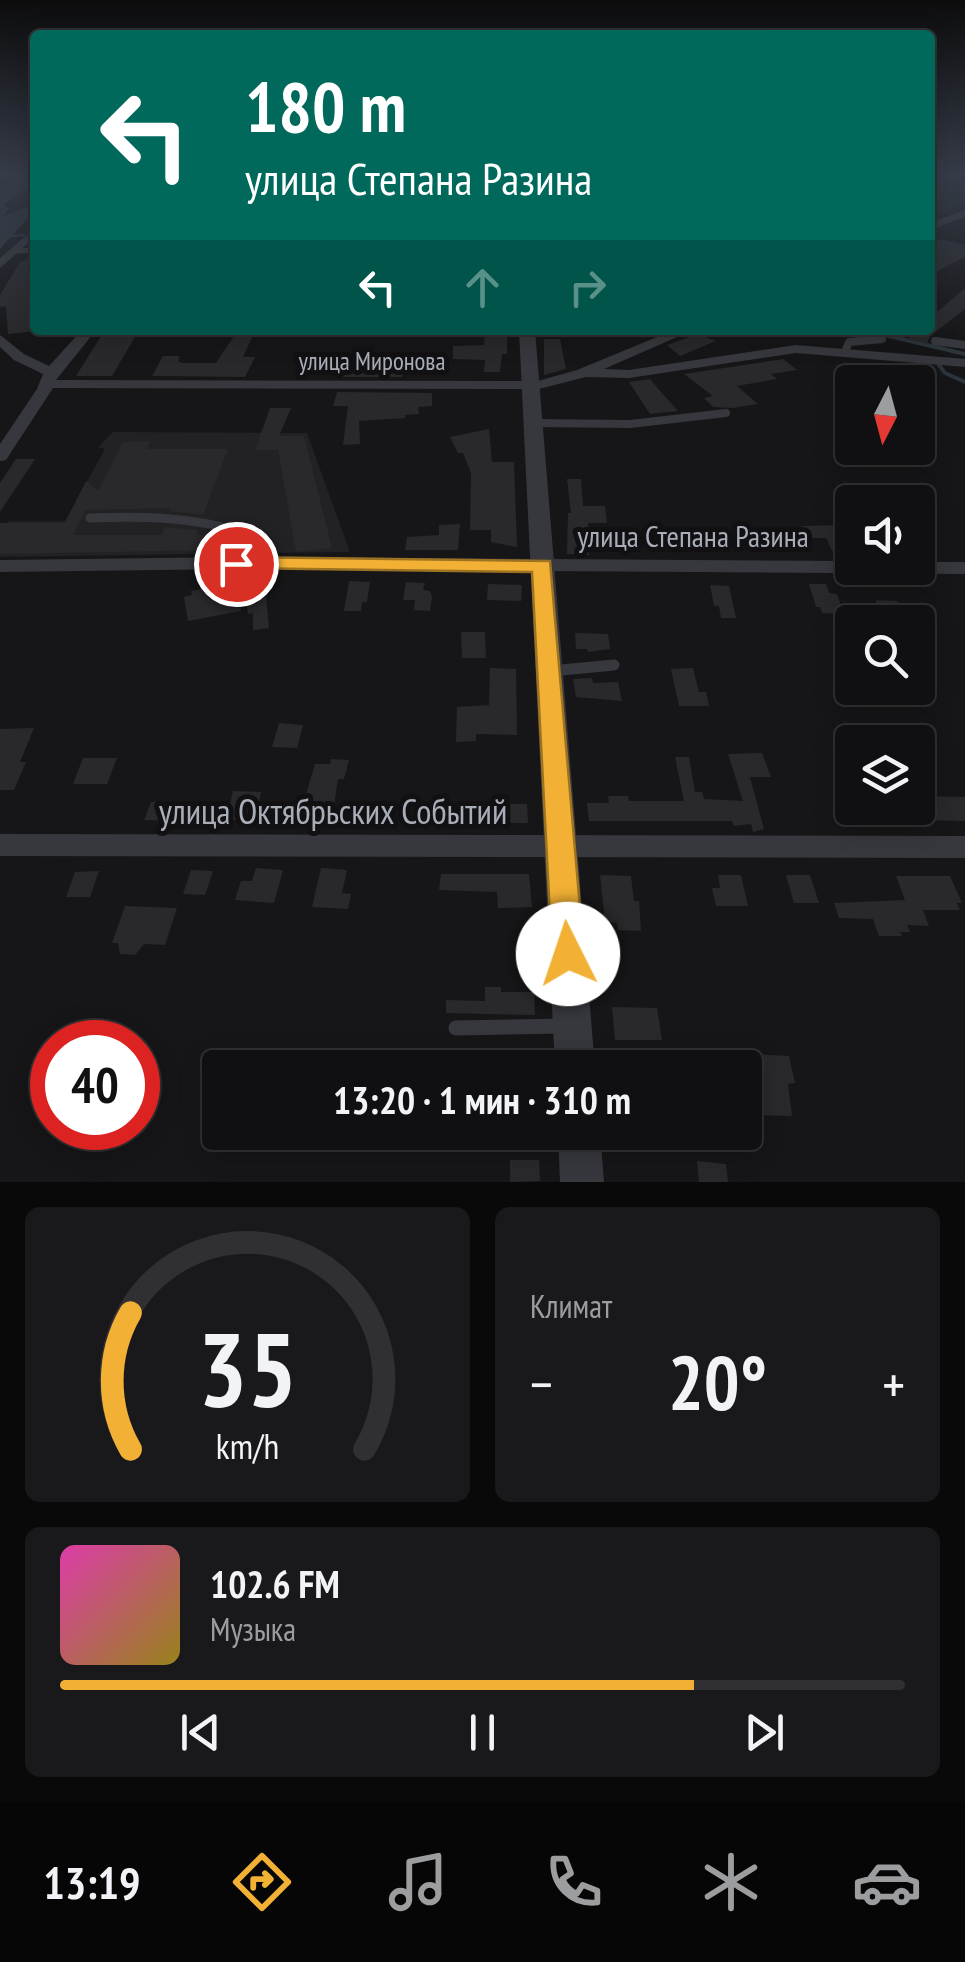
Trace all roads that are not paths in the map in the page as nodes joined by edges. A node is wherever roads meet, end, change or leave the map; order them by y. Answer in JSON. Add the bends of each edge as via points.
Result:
{"nodes":[{"id":1,"x":30,"y":236,"type":"edge"},
{"id":2,"x":30,"y":250,"type":"edge"},
{"id":3,"x":16,"y":251,"type":"junction"},
{"id":4,"x":0,"y":264,"type":"edge"},
{"id":5,"x":85,"y":335,"type":"edge"},
{"id":6,"x":526,"y":335,"type":"edge"},
{"id":7,"x":674,"y":335,"type":"edge"},
{"id":8,"x":0,"y":339,"type":"edge"},
{"id":9,"x":882,"y":339,"type":"dead end"},
{"id":10,"x":936,"y":341,"type":"dead end"},
{"id":11,"x":965,"y":345,"type":"edge"},
{"id":12,"x":844,"y":352,"type":"junction"},
{"id":13,"x":965,"y":363,"type":"edge"},
{"id":14,"x":582,"y":373,"type":"junction"},
{"id":15,"x":49,"y":378,"type":"junction"},
{"id":16,"x":530,"y":385,"type":"junction"},
{"id":17,"x":726,"y":414,"type":"dead end"},
{"id":18,"x":531,"y":422,"type":"junction"},
{"id":19,"x":0,"y":456,"type":"edge"},
{"id":20,"x":90,"y":518,"type":"dead end"},
{"id":21,"x":236,"y":564,"type":"junction"},
{"id":22,"x":0,"y":566,"type":"edge"},
{"id":23,"x":542,"y":566,"type":"junction"},
{"id":24,"x":965,"y":568,"type":"edge"},
{"id":25,"x":614,"y":665,"type":"dead end"},
{"id":26,"x":550,"y":672,"type":"junction"},
{"id":27,"x":0,"y":845,"type":"edge"},
{"id":28,"x":965,"y":847,"type":"edge"},
{"id":29,"x":562,"y":848,"type":"junction"},
{"id":30,"x":572,"y":1026,"type":"junction"},
{"id":31,"x":456,"y":1028,"type":"dead end"},
{"id":32,"x":574,"y":1050,"type":"edge"},
{"id":33,"x":580,"y":1150,"type":"edge"},
{"id":34,"x":582,"y":1182,"type":"edge"}],
"edges":[{"from":1,"to":3,"type":"street"},
{"from":2,"to":3,"type":"lane"},
{"from":3,"to":4,"type":"street"},
{"from":5,"to":15,"type":"street"},
{"from":6,"to":16,"type":"street"},
{"from":7,"to":14,"type":"street","name":"улица Миронова"},
{"from":8,"to":15,"type":"street"},
{"from":9,"to":12,"type":"lane","via":[[850,342]]},
{"from":10,"to":11,"type":"lane"},
{"from":12,"to":13,"type":"street"},
{"from":12,"to":14,"type":"street","via":[[796,349],[629,374]]},
{"from":14,"to":16,"type":"street","name":"улица Миронова"},
{"from":15,"to":16,"type":"street","name":"улица Миронова"},
{"from":15,"to":19,"type":"street"},
{"from":16,"to":18,"type":"street"},
{"from":17,"to":18,"type":"lane","via":[[585,426]]},
{"from":18,"to":23,"type":"street"},
{"from":20,"to":21,"type":"lane","via":[[229,527],[242,532]]},
{"from":21,"to":22,"type":"street","name":"улица Степана Разина"},
{"from":21,"to":23,"type":"street","name":"улица Степана Разина"},
{"from":23,"to":24,"type":"street","name":"улица Степана Разина"},
{"from":23,"to":26,"type":"street"},
{"from":25,"to":26,"type":"lane"},
{"from":26,"to":29,"type":"street"},
{"from":27,"to":29,"type":"street","name":"улица Октябрьских Событий"},
{"from":28,"to":29,"type":"street","name":"улица Октябрьских Событий"},
{"from":29,"to":30,"type":"street"},
{"from":30,"to":31,"type":"lane"},
{"from":30,"to":32,"type":"street"},
{"from":33,"to":34,"type":"street"}]}
